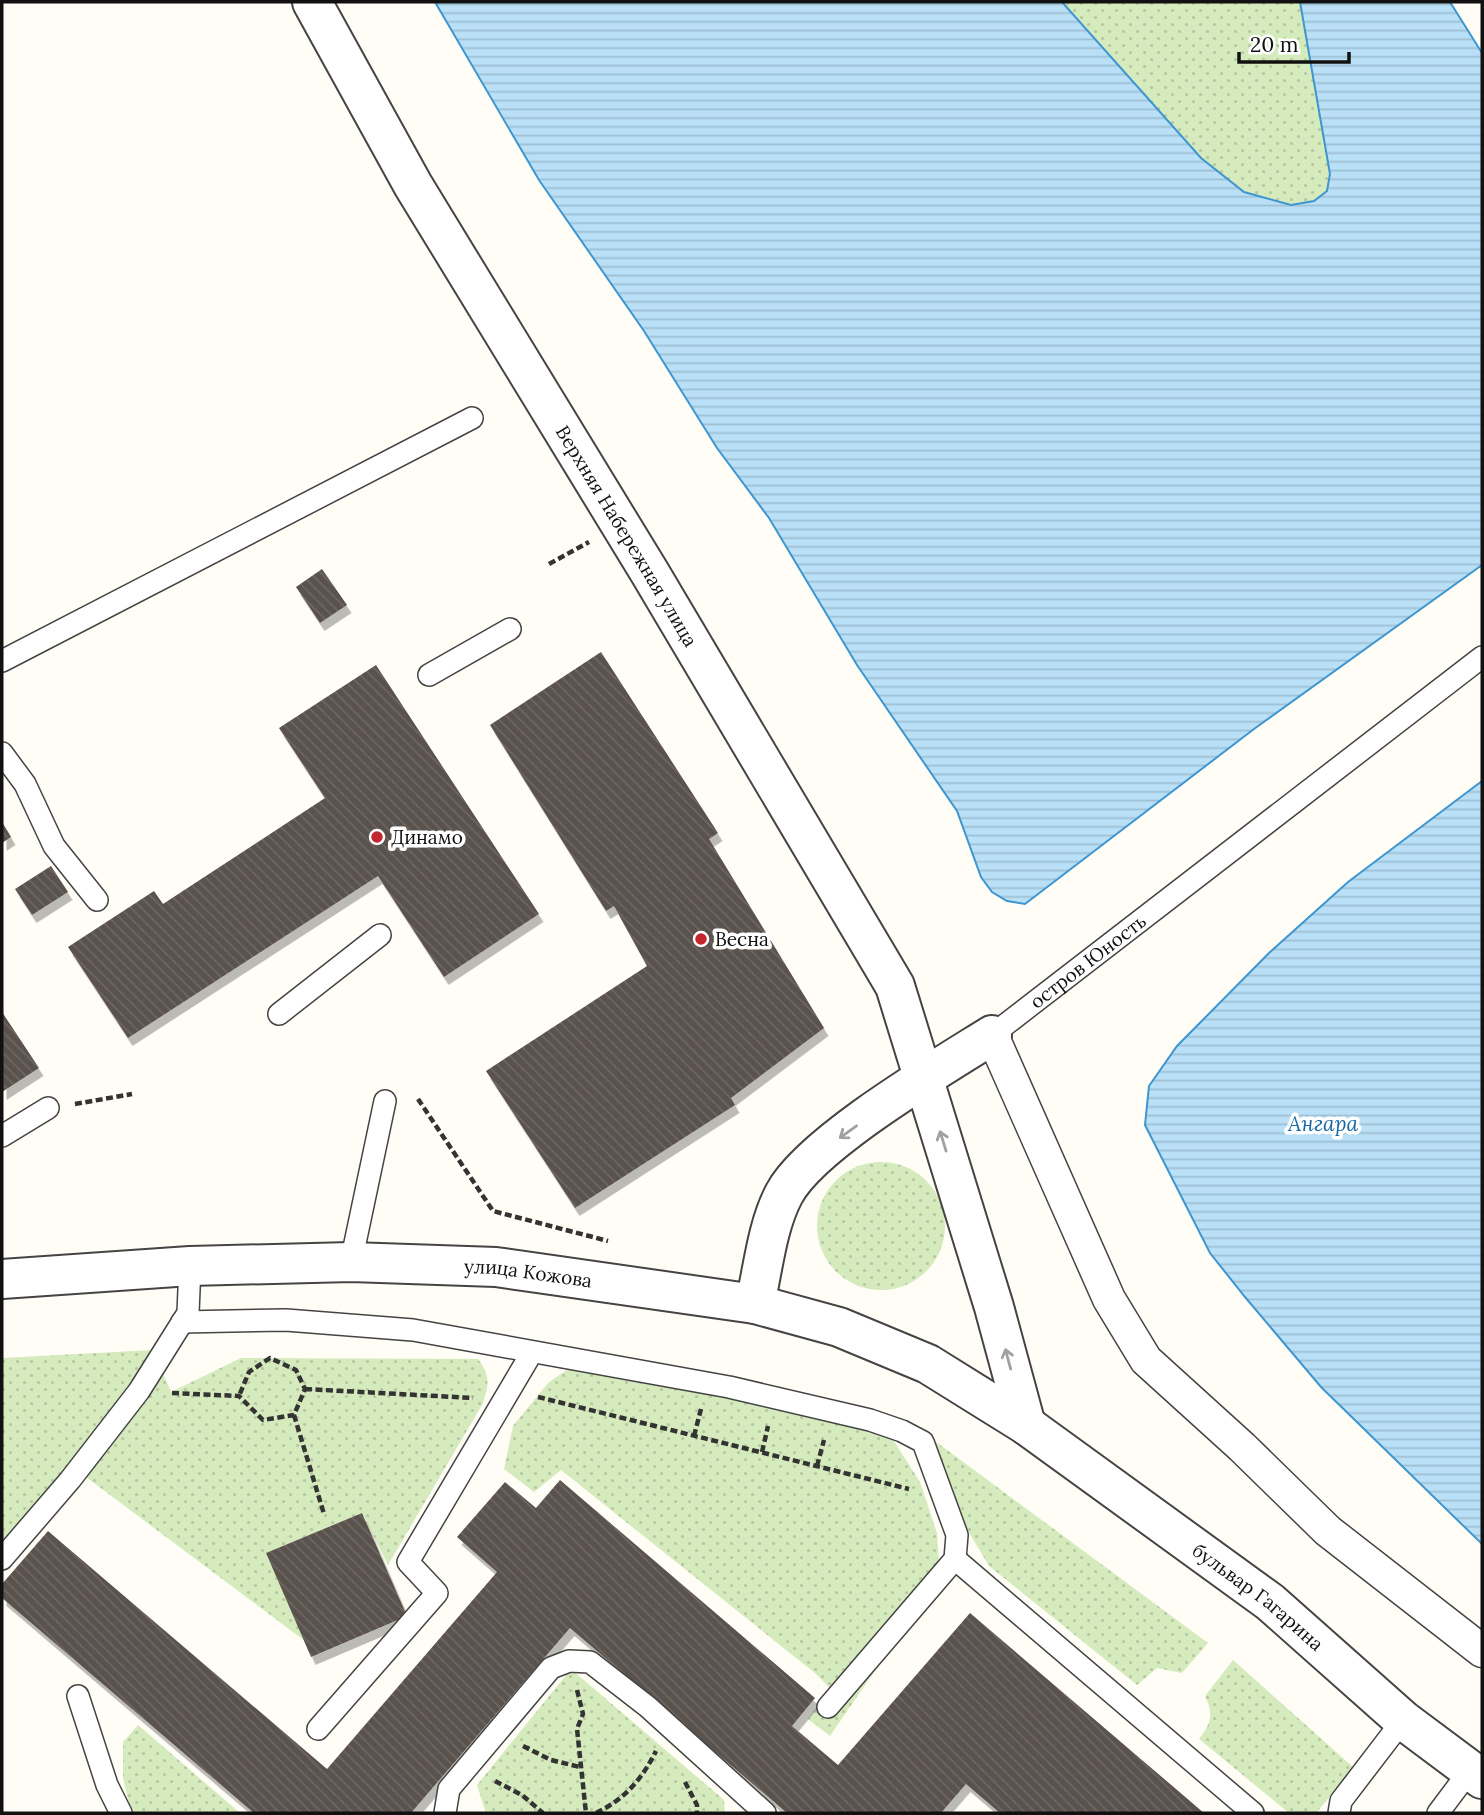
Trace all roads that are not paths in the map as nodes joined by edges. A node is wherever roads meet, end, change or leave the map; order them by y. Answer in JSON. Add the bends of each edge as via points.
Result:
{"nodes":[{"id":1,"x":312,"y":2,"type":"edge"},
{"id":2,"x":472,"y":418,"type":"dead end"},
{"id":3,"x":510,"y":629,"type":"dead end"},
{"id":4,"x":1482,"y":657,"type":"edge"},
{"id":5,"x":2,"y":661,"type":"edge"},
{"id":6,"x":429,"y":675,"type":"dead end"},
{"id":7,"x":2,"y":753,"type":"edge"},
{"id":8,"x":97,"y":900,"type":"dead end"},
{"id":9,"x":380,"y":935,"type":"dead end"},
{"id":10,"x":279,"y":1014,"type":"dead end"},
{"id":11,"x":992,"y":1035,"type":"junction"},
{"id":12,"x":924,"y":1078,"type":"junction"},
{"id":13,"x":386,"y":1101,"type":"dead end"},
{"id":14,"x":48,"y":1108,"type":"road end"},
{"id":15,"x":2,"y":1136,"type":"edge"},
{"id":16,"x":351,"y":1262,"type":"junction"},
{"id":17,"x":190,"y":1266,"type":"junction"},
{"id":18,"x":2,"y":1279,"type":"edge"},
{"id":19,"x":755,"y":1304,"type":"junction"},
{"id":20,"x":183,"y":1322,"type":"junction"},
{"id":21,"x":531,"y":1354,"type":"junction"},
{"id":22,"x":1026,"y":1425,"type":"junction"},
{"id":23,"x":2,"y":1559,"type":"edge"},
{"id":24,"x":955,"y":1559,"type":"junction"},
{"id":25,"x":1482,"y":1651,"type":"edge"},
{"id":26,"x":78,"y":1696,"type":"dead end"},
{"id":27,"x":828,"y":1707,"type":"dead end"},
{"id":28,"x":1403,"y":1720,"type":"junction"},
{"id":29,"x":318,"y":1729,"type":"dead end"},
{"id":30,"x":1476,"y":1774,"type":"edge"},
{"id":31,"x":121,"y":1813,"type":"edge"},
{"id":32,"x":445,"y":1813,"type":"edge"},
{"id":33,"x":765,"y":1813,"type":"edge"},
{"id":34,"x":1253,"y":1813,"type":"edge"},
{"id":35,"x":1339,"y":1813,"type":"edge"},
{"id":36,"x":1438,"y":1813,"type":"edge"}],
"edges":[{"from":1,"to":12,"type":"street","name":"Верхняя Набережная улица","via":[[413,185],[895,986]]},
{"from":2,"to":5,"type":"lane"},
{"from":3,"to":6,"type":"lane"},
{"from":4,"to":11,"type":"lane","name":"остров Юность"},
{"from":7,"to":8,"type":"lane","via":[[25,784],[54,846]]},
{"from":9,"to":10,"type":"lane"},
{"from":11,"to":12,"type":"street","name":"остров Юность"},
{"from":11,"to":25,"type":"street","via":[[1110,1299],[1146,1360],[1328,1531]]},
{"from":12,"to":19,"type":"street","name":"остров Юность","one_way":true,"via":[[820,1153],[784,1194]]},
{"from":22,"to":12,"type":"street","name":"Верхняя Набережная улица","one_way":true},
{"from":13,"to":16,"type":"lane"},
{"from":14,"to":15,"type":"lane"},
{"from":16,"to":17,"type":"street","name":"улица Кожова"},
{"from":16,"to":19,"type":"street","name":"улица Кожова","via":[[496,1267]]},
{"from":17,"to":18,"type":"street","name":"улица Кожова"},
{"from":17,"to":20,"type":"lane","via":[[188,1313]]},
{"from":19,"to":22,"type":"street","name":"улица Кожова","via":[[839,1327],[928,1364]]},
{"from":20,"to":21,"type":"lane","via":[[286,1320],[413,1330]]},
{"from":20,"to":23,"type":"lane","via":[[139,1391]]},
{"from":21,"to":24,"type":"lane","via":[[729,1387],[902,1431],[923,1442],[957,1535]]},
{"from":21,"to":29,"type":"lane","via":[[408,1562],[437,1593]]},
{"from":22,"to":28,"type":"street","name":"бульвар Гагарина","via":[[1270,1602]]},
{"from":24,"to":27,"type":"lane"},
{"from":24,"to":34,"type":"lane"},
{"from":26,"to":31,"type":"lane"},
{"from":28,"to":30,"type":"street","name":"бульвар Гагарина"},
{"from":28,"to":35,"type":"lane","via":[[1341,1801]]},
{"from":30,"to":36,"type":"lane"},
{"from":32,"to":33,"type":"lane","via":[[449,1789],[551,1668],[574,1661],[590,1662],[648,1707]]}]}
